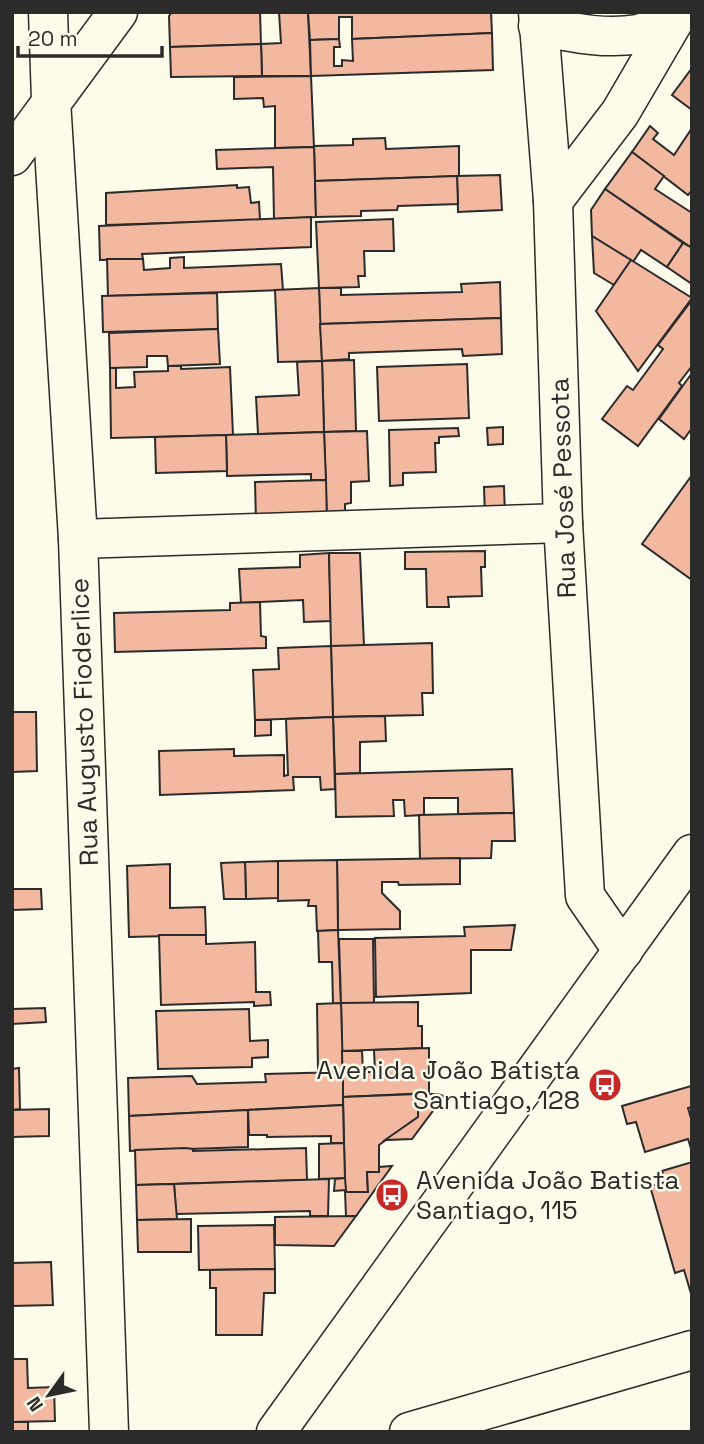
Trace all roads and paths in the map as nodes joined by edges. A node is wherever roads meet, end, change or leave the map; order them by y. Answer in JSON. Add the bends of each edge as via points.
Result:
{"nodes":[{"id":1,"x":48,"y":12,"type":"edge"},
{"id":2,"x":118,"y":12,"type":"edge"},
{"id":3,"x":676,"y":16,"type":"edge"},
{"id":4,"x":538,"y":19,"type":"edge"},
{"id":5,"x":51,"y":100,"type":"junction"},
{"id":6,"x":12,"y":156,"type":"edge"},
{"id":7,"x":553,"y":201,"type":"junction"},
{"id":8,"x":563,"y":523,"type":"junction"},
{"id":9,"x":78,"y":539,"type":"junction"},
{"id":10,"x":692,"y":854,"type":"edge"},
{"id":11,"x":623,"y":951,"type":"junction"},
{"id":12,"x":692,"y":1350,"type":"edge"},
{"id":13,"x":289,"y":1429,"type":"edge"},
{"id":14,"x":109,"y":1432,"type":"edge"},
{"id":15,"x":409,"y":1432,"type":"edge"}],
"edges":[{"from":1,"to":5,"type":"street","name":"Rua Augusto Fioderlice"},
{"from":2,"to":5,"type":"street"},
{"from":3,"to":4,"type":"street","via":[[640,33],[617,36],[579,33]]},
{"from":3,"to":7,"type":"street","via":[[620,113]]},
{"from":4,"to":7,"type":"street","name":"Rua José Pessota"},
{"from":5,"to":6,"type":"street"},
{"from":5,"to":9,"type":"street","name":"Rua Augusto Fioderlice"},
{"from":7,"to":8,"type":"street","name":"Rua José Pessota"},
{"from":8,"to":9,"type":"street"},
{"from":8,"to":11,"type":"street","name":"Rua José Pessota","via":[[585,896]]},
{"from":9,"to":14,"type":"street","name":"Rua Augusto Fioderlice"},
{"from":10,"to":11,"type":"street"},
{"from":11,"to":13,"type":"street"},
{"from":12,"to":15,"type":"street"}]}
